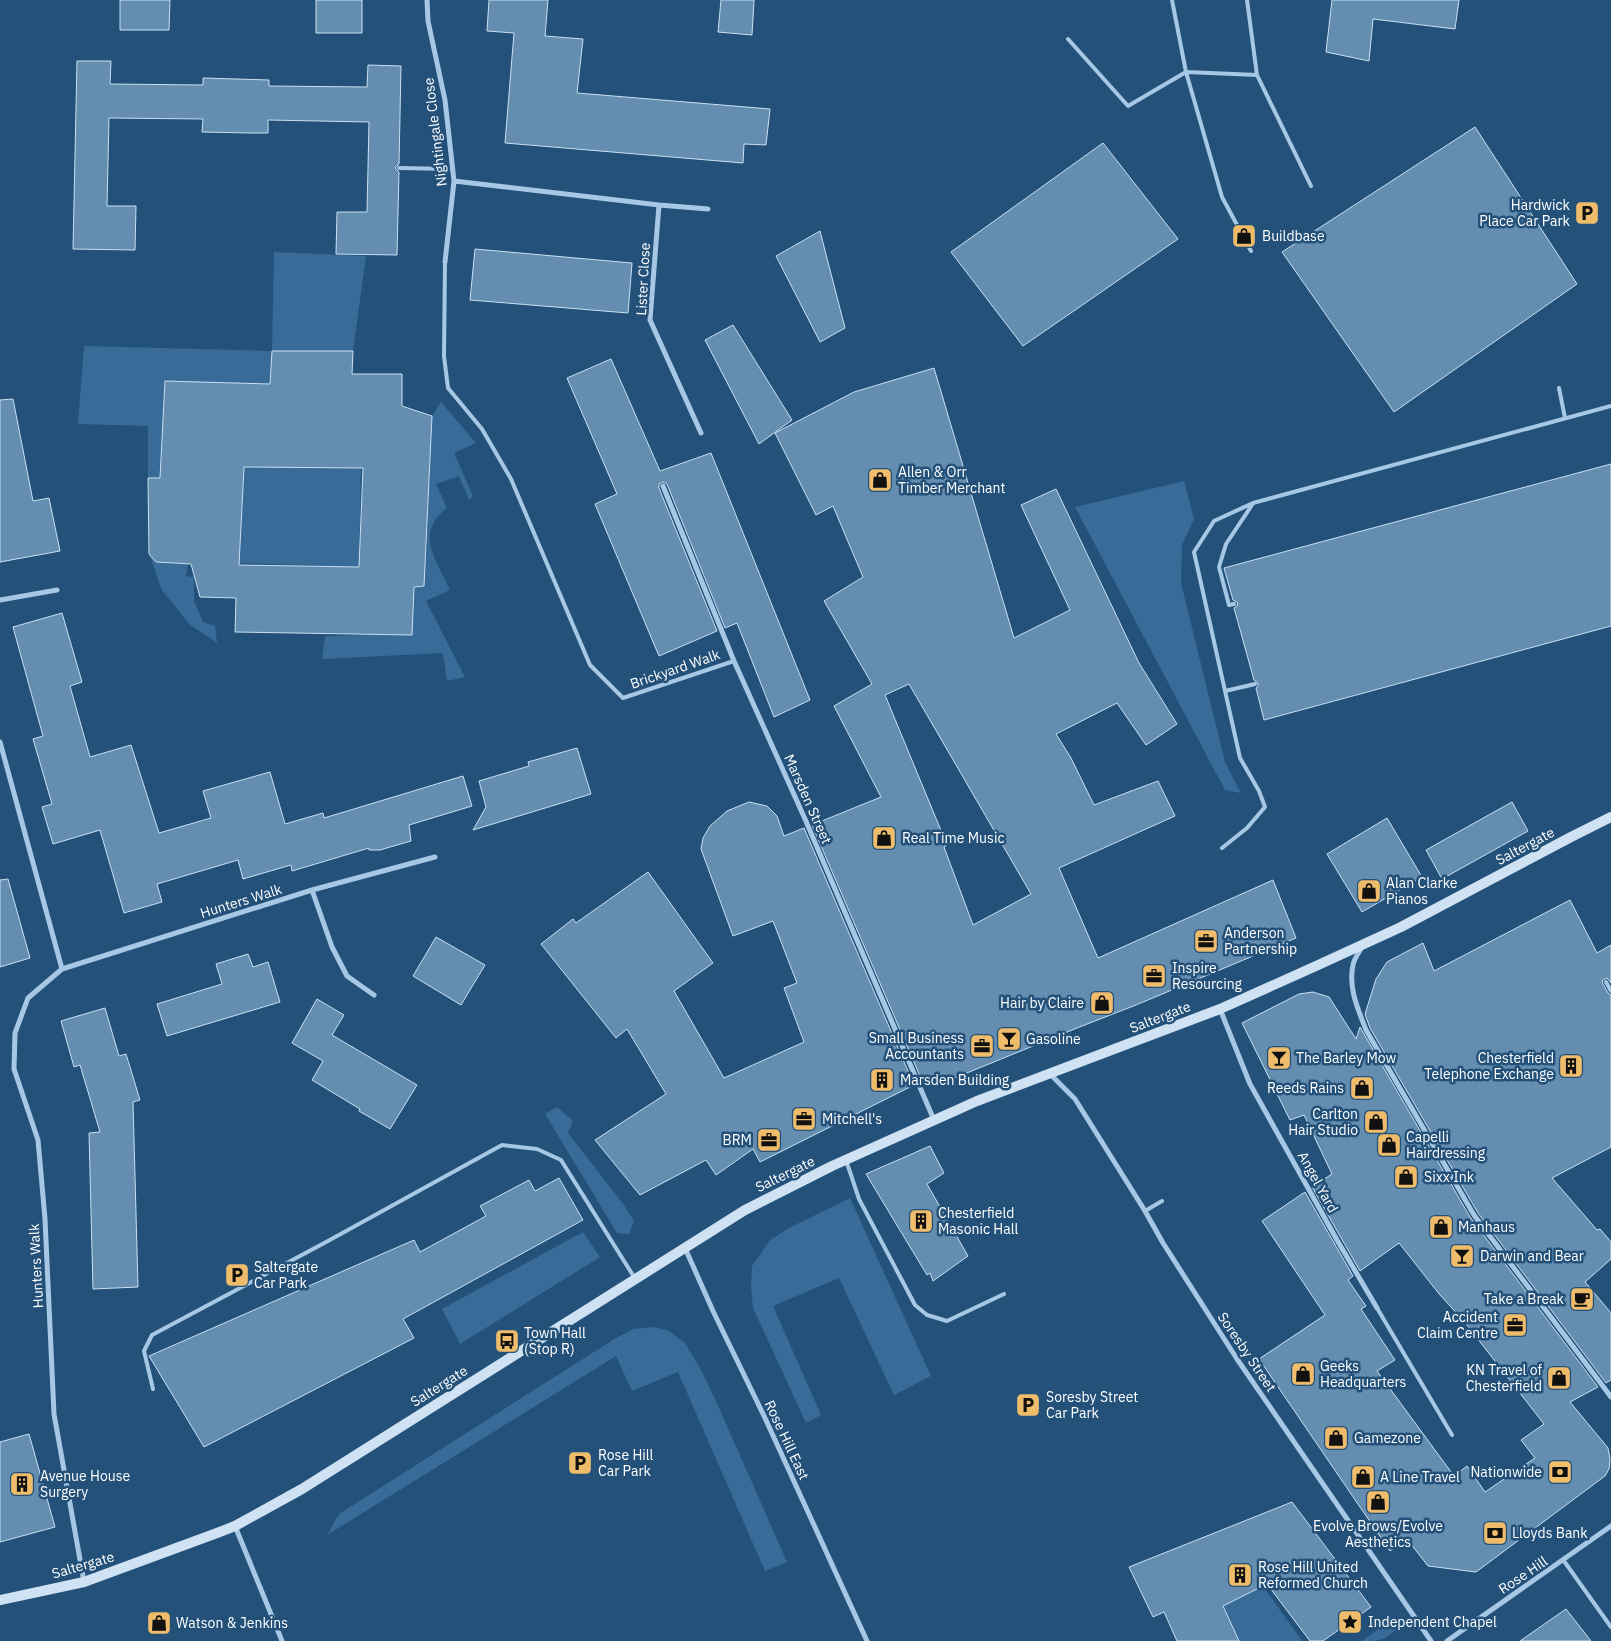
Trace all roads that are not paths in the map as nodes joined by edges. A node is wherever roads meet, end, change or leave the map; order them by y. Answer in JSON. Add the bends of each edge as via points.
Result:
{"nodes":[{"id":1,"x":427,"y":0,"type":"edge"},
{"id":2,"x":1172,"y":0,"type":"edge"},
{"id":3,"x":1247,"y":0,"type":"edge"},
{"id":4,"x":1068,"y":39,"type":"dead end"},
{"id":5,"x":1186,"y":72,"type":"junction"},
{"id":6,"x":1257,"y":75,"type":"junction"},
{"id":7,"x":399,"y":168,"type":"dead end"},
{"id":8,"x":452,"y":168,"type":"junction"},
{"id":9,"x":454,"y":181,"type":"junction"},
{"id":10,"x":1311,"y":186,"type":"dead end"},
{"id":11,"x":659,"y":205,"type":"junction"},
{"id":12,"x":708,"y":209,"type":"dead end"},
{"id":13,"x":1251,"y":252,"type":"dead end"},
{"id":14,"x":445,"y":262,"type":"joint"},
{"id":15,"x":1559,"y":388,"type":"dead end"},
{"id":16,"x":1611,"y":406,"type":"edge"},
{"id":17,"x":1565,"y":418,"type":"junction"},
{"id":18,"x":701,"y":433,"type":"dead end"},
{"id":19,"x":663,"y":486,"type":"dead end"},
{"id":20,"x":1254,"y":503,"type":"junction"},
{"id":21,"x":57,"y":590,"type":"dead end"},
{"id":22,"x":0,"y":600,"type":"edge"},
{"id":23,"x":1234,"y":604,"type":"dead end"},
{"id":24,"x":734,"y":661,"type":"junction"},
{"id":25,"x":1255,"y":684,"type":"dead end"},
{"id":26,"x":1225,"y":691,"type":"junction"},
{"id":27,"x":0,"y":742,"type":"edge"},
{"id":28,"x":1611,"y":817,"type":"edge"},
{"id":29,"x":1222,"y":848,"type":"dead end"},
{"id":30,"x":435,"y":857,"type":"dead end"},
{"id":31,"x":312,"y":890,"type":"junction"},
{"id":32,"x":1364,"y":945,"type":"junction"},
{"id":33,"x":62,"y":968,"type":"junction"},
{"id":34,"x":1606,"y":982,"type":"dead end"},
{"id":35,"x":1611,"y":991,"type":"edge"},
{"id":36,"x":374,"y":995,"type":"dead end"},
{"id":37,"x":1220,"y":1009,"type":"junction"},
{"id":38,"x":1050,"y":1073,"type":"junction"},
{"id":39,"x":934,"y":1120,"type":"junction"},
{"id":40,"x":846,"y":1160,"type":"junction"},
{"id":41,"x":1162,"y":1201,"type":"dead end"},
{"id":42,"x":1145,"y":1211,"type":"junction"},
{"id":43,"x":685,"y":1248,"type":"junction"},
{"id":44,"x":635,"y":1279,"type":"junction"},
{"id":45,"x":1004,"y":1294,"type":"dead end"},
{"id":46,"x":1378,"y":1308,"type":"joint"},
{"id":47,"x":153,"y":1389,"type":"dead end"},
{"id":48,"x":1611,"y":1397,"type":"edge"},
{"id":49,"x":1452,"y":1434,"type":"dead end"},
{"id":50,"x":234,"y":1526,"type":"junction"},
{"id":51,"x":1611,"y":1526,"type":"edge"},
{"id":52,"x":1564,"y":1561,"type":"junction"},
{"id":53,"x":84,"y":1582,"type":"junction"},
{"id":54,"x":0,"y":1600,"type":"edge"},
{"id":55,"x":1611,"y":1627,"type":"edge"},
{"id":56,"x":282,"y":1641,"type":"edge"},
{"id":57,"x":867,"y":1641,"type":"edge"},
{"id":58,"x":1431,"y":1641,"type":"edge"},
{"id":59,"x":1447,"y":1641,"type":"edge"}],
"edges":[{"from":1,"to":8,"type":"street","name":"Nightingale Close","via":[[428,21],[445,100]]},
{"from":2,"to":5,"type":"lane"},
{"from":3,"to":6,"type":"lane"},
{"from":4,"to":5,"type":"lane","via":[[1128,106]]},
{"from":5,"to":6,"type":"lane"},
{"from":5,"to":13,"type":"lane","via":[[1222,197]]},
{"from":6,"to":10,"type":"lane"},
{"from":7,"to":8,"type":"lane"},
{"from":8,"to":9,"type":"street","name":"Nightingale Close"},
{"from":9,"to":11,"type":"street"},
{"from":9,"to":14,"type":"street","name":"Nightingale Close"},
{"from":11,"to":12,"type":"street"},
{"from":11,"to":18,"type":"street","name":"Lister Close","via":[[650,320]]},
{"from":14,"to":24,"type":"lane","name":"Brickyard Walk","via":[[444,356],[448,388],[482,429],[511,479],[590,665],[623,698]]},
{"from":15,"to":17,"type":"lane"},
{"from":16,"to":17,"type":"lane"},
{"from":17,"to":20,"type":"lane"},
{"from":19,"to":24,"type":"street","name":"Marsden Street"},
{"from":20,"to":23,"type":"lane","via":[[1226,544],[1219,567],[1229,605]]},
{"from":20,"to":26,"type":"lane","via":[[1214,521],[1194,552]]},
{"from":21,"to":22,"type":"street"},
{"from":24,"to":39,"type":"street","name":"Marsden Street"},
{"from":25,"to":26,"type":"lane"},
{"from":26,"to":29,"type":"lane","via":[[1240,758],[1266,807]]},
{"from":27,"to":33,"type":"street"},
{"from":28,"to":32,"type":"street","name":"Saltergate"},
{"from":30,"to":31,"type":"street","name":"Hunters Walk"},
{"from":31,"to":33,"type":"street","name":"Hunters Walk"},
{"from":31,"to":36,"type":"street","via":[[332,947],[347,976]]},
{"from":32,"to":37,"type":"street","name":"Saltergate"},
{"from":32,"to":48,"type":"street","via":[[1353,963],[1352,984],[1366,1030],[1474,1215]]},
{"from":33,"to":53,"type":"street","name":"Hunters Walk","via":[[28,998],[14,1033],[14,1069],[38,1140],[54,1414]]},
{"from":34,"to":35,"type":"lane"},
{"from":37,"to":38,"type":"street","name":"Saltergate"},
{"from":37,"to":46,"type":"street","name":"Angel Yard","via":[[1250,1084]]},
{"from":38,"to":39,"type":"street","name":"Saltergate"},
{"from":38,"to":42,"type":"street","name":"Soresby Street","via":[[1075,1098]]},
{"from":39,"to":40,"type":"street","name":"Saltergate"},
{"from":40,"to":43,"type":"street","name":"Saltergate","via":[[745,1210]]},
{"from":40,"to":45,"type":"lane","via":[[859,1199],[915,1305],[927,1315],[947,1321]]},
{"from":41,"to":42,"type":"lane"},
{"from":42,"to":58,"type":"street","name":"Soresby Street","via":[[1237,1359]]},
{"from":43,"to":44,"type":"street","name":"Saltergate"},
{"from":43,"to":57,"type":"street","name":"Rose Hill East"},
{"from":44,"to":47,"type":"lane","via":[[561,1160],[538,1149],[502,1145],[152,1335],[144,1351]]},
{"from":44,"to":50,"type":"street","name":"Saltergate","via":[[302,1489]]},
{"from":46,"to":49,"type":"lane"},
{"from":50,"to":53,"type":"street","name":"Saltergate"},
{"from":50,"to":56,"type":"street"},
{"from":51,"to":52,"type":"street","name":"Rose Hill"},
{"from":52,"to":55,"type":"lane"},
{"from":52,"to":59,"type":"street","name":"Rose Hill"},
{"from":53,"to":54,"type":"street","name":"Saltergate"}]}
